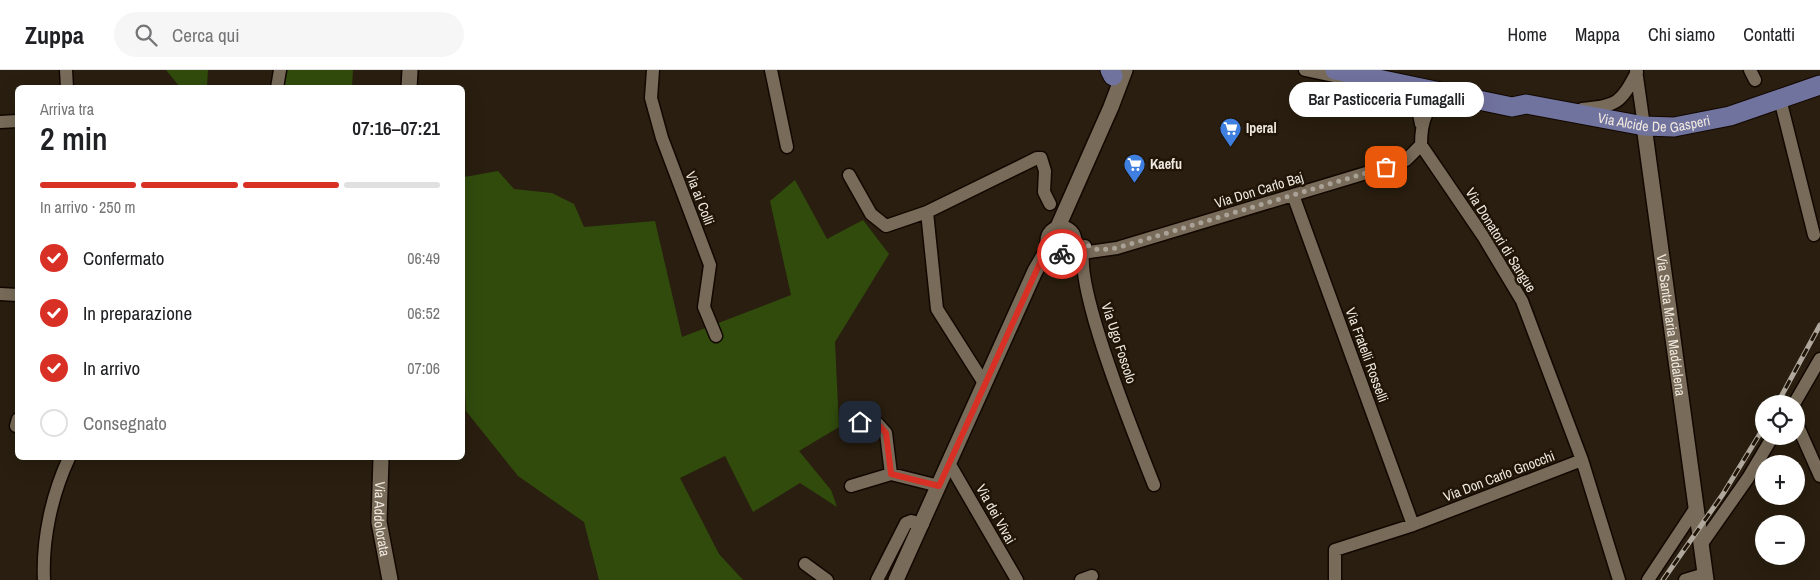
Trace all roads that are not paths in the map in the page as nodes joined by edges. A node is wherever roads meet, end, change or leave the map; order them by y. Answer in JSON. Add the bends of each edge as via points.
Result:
{"nodes":[{"id":1,"x":66,"y":70,"type":"edge"},
{"id":2,"x":280,"y":70,"type":"edge"},
{"id":3,"x":410,"y":70,"type":"edge"},
{"id":4,"x":653,"y":70,"type":"edge"},
{"id":5,"x":771,"y":70,"type":"edge"},
{"id":6,"x":1305,"y":70,"type":"edge"},
{"id":7,"x":1335,"y":70,"type":"edge"},
{"id":8,"x":1390,"y":70,"type":"edge"},
{"id":9,"x":1637,"y":71,"type":"edge"},
{"id":10,"x":1115,"y":76,"type":"edge"},
{"id":11,"x":67,"y":85,"type":"edge"},
{"id":12,"x":278,"y":85,"type":"edge"},
{"id":13,"x":409,"y":85,"type":"edge"},
{"id":14,"x":1820,"y":85,"type":"edge"},
{"id":15,"x":1453,"y":98,"type":"junction"},
{"id":16,"x":1780,"y":99,"type":"junction"},
{"id":17,"x":1516,"y":102,"type":"junction"},
{"id":18,"x":1564,"y":112,"type":"junction"},
{"id":19,"x":15,"y":121,"type":"edge"},
{"id":20,"x":0,"y":122,"type":"edge"},
{"id":21,"x":1422,"y":126,"type":"junction"},
{"id":22,"x":1644,"y":126,"type":"junction"},
{"id":23,"x":1421,"y":145,"type":"junction"},
{"id":24,"x":787,"y":147,"type":"dead end"},
{"id":25,"x":849,"y":175,"type":"dead end"},
{"id":26,"x":1293,"y":195,"type":"junction"},
{"id":27,"x":1050,"y":204,"type":"dead end"},
{"id":28,"x":927,"y":212,"type":"junction"},
{"id":29,"x":1814,"y":235,"type":"dead end"},
{"id":30,"x":1067,"y":245,"type":"junction"},
{"id":31,"x":0,"y":294,"type":"edge"},
{"id":32,"x":15,"y":295,"type":"edge"},
{"id":33,"x":716,"y":336,"type":"dead end"},
{"id":34,"x":1820,"y":359,"type":"edge"},
{"id":35,"x":984,"y":383,"type":"junction"},
{"id":36,"x":1799,"y":395,"type":"edge"},
{"id":37,"x":860,"y":422,"type":"dead end"},
{"id":38,"x":1805,"y":442,"type":"edge"},
{"id":39,"x":1768,"y":445,"type":"edge"},
{"id":40,"x":68,"y":460,"type":"edge"},
{"id":41,"x":382,"y":460,"type":"edge"},
{"id":42,"x":1582,"y":460,"type":"junction"},
{"id":43,"x":950,"y":463,"type":"junction"},
{"id":44,"x":891,"y":474,"type":"junction"},
{"id":45,"x":1820,"y":476,"type":"edge"},
{"id":46,"x":1154,"y":485,"type":"dead end"},
{"id":47,"x":851,"y":486,"type":"dead end"},
{"id":48,"x":939,"y":486,"type":"junction"},
{"id":49,"x":1695,"y":509,"type":"junction"},
{"id":50,"x":923,"y":524,"type":"junction"},
{"id":51,"x":1413,"y":525,"type":"junction"},
{"id":52,"x":1701,"y":545,"type":"junction"},
{"id":53,"x":805,"y":564,"type":"dead end"},
{"id":54,"x":1705,"y":577,"type":"edge"},
{"id":55,"x":387,"y":579,"type":"edge"},
{"id":56,"x":44,"y":580,"type":"edge"},
{"id":57,"x":827,"y":580,"type":"edge"},
{"id":58,"x":877,"y":580,"type":"edge"},
{"id":59,"x":896,"y":580,"type":"edge"},
{"id":60,"x":1017,"y":580,"type":"edge"},
{"id":61,"x":1335,"y":580,"type":"edge"},
{"id":62,"x":1619,"y":580,"type":"edge"},
{"id":63,"x":1648,"y":580,"type":"edge"},
{"id":64,"x":1685,"y":580,"type":"edge"}],
"edges":[{"from":1,"to":11,"type":"street"},
{"from":2,"to":12,"type":"street"},
{"from":3,"to":13,"type":"street"},
{"from":4,"to":33,"type":"street","name":"Via ai Colli","via":[[651,98],[662,138],[710,266],[704,307]]},
{"from":5,"to":24,"type":"street"},
{"from":6,"to":21,"type":"street","via":[[1411,94]]},
{"from":7,"to":15,"type":"main road"},
{"from":8,"to":17,"type":"main road","name":"Via Alcide De Gasperi"},
{"from":9,"to":18,"type":"street","via":[[1624,97],[1614,104]]},
{"from":9,"to":22,"type":"street","name":"Via Santa Maria Maddalena"},
{"from":10,"to":30,"type":"street","via":[[1111,107],[1068,206]]},
{"from":14,"to":16,"type":"main road","name":"Via Alcide De Gasperi"},
{"from":15,"to":17,"type":"main road","via":[[1465,91]]},
{"from":15,"to":21,"type":"street","via":[[1440,98],[1429,108]]},
{"from":16,"to":22,"type":"main road","name":"Via Alcide De Gasperi","via":[[1708,122],[1674,127]]},
{"from":16,"to":29,"type":"street"},
{"from":17,"to":18,"type":"main road","name":"Via Alcide De Gasperi"},
{"from":18,"to":22,"type":"main road","name":"Via Alcide De Gasperi"},
{"from":19,"to":20,"type":"street"},
{"from":21,"to":23,"type":"street"},
{"from":22,"to":49,"type":"street","name":"Via Santa Maria Maddalena"},
{"from":23,"to":26,"type":"street","name":"Via Don Carlo Baj","via":[[1406,160],[1396,164]]},
{"from":23,"to":42,"type":"street","name":"Via Donatori di Sangue","via":[[1483,236],[1522,301]]},
{"from":25,"to":28,"type":"street","via":[[871,214],[886,226]]},
{"from":26,"to":30,"type":"street","name":"Via Don Carlo Baj","via":[[1117,248],[1099,250]]},
{"from":26,"to":51,"type":"street","name":"Via Fratelli Rosselli"},
{"from":27,"to":28,"type":"street","via":[[1044,192],[1044,163],[1037,158]]},
{"from":28,"to":35,"type":"street","via":[[937,309]]},
{"from":30,"to":35,"type":"street","via":[[1035,271]]},
{"from":30,"to":46,"type":"street","name":"Via Ugo Foscolo","via":[[1084,280],[1102,344]]},
{"from":31,"to":32,"type":"street"},
{"from":34,"to":36,"type":"street"},
{"from":35,"to":43,"type":"street"},
{"from":37,"to":44,"type":"street","via":[[878,424],[886,433]]},
{"from":38,"to":45,"type":"street"},
{"from":39,"to":52,"type":"street"},
{"from":40,"to":56,"type":"street","via":[[56,489],[51,513]]},
{"from":41,"to":55,"type":"street","name":"Via Addolorata","via":[[379,522]]},
{"from":42,"to":51,"type":"street","name":"Via Don Carlo Gnocchi"},
{"from":42,"to":62,"type":"street"},
{"from":43,"to":48,"type":"street"},
{"from":43,"to":60,"type":"street","name":"Via dei Vivai"},
{"from":44,"to":47,"type":"street"},
{"from":44,"to":48,"type":"street"},
{"from":48,"to":50,"type":"street"},
{"from":49,"to":52,"type":"street","name":"Via Santa Maria Maddalena"},
{"from":49,"to":63,"type":"street"},
{"from":50,"to":58,"type":"street","via":[[911,522],[904,526]]},
{"from":50,"to":59,"type":"street"},
{"from":51,"to":61,"type":"street","name":"Via Don Carlo Gnocchi","via":[[1335,550]]},
{"from":52,"to":54,"type":"street","name":"Via Santa Maria Maddalena"},
{"from":53,"to":57,"type":"street"},
{"from":54,"to":64,"type":"street"}]}
